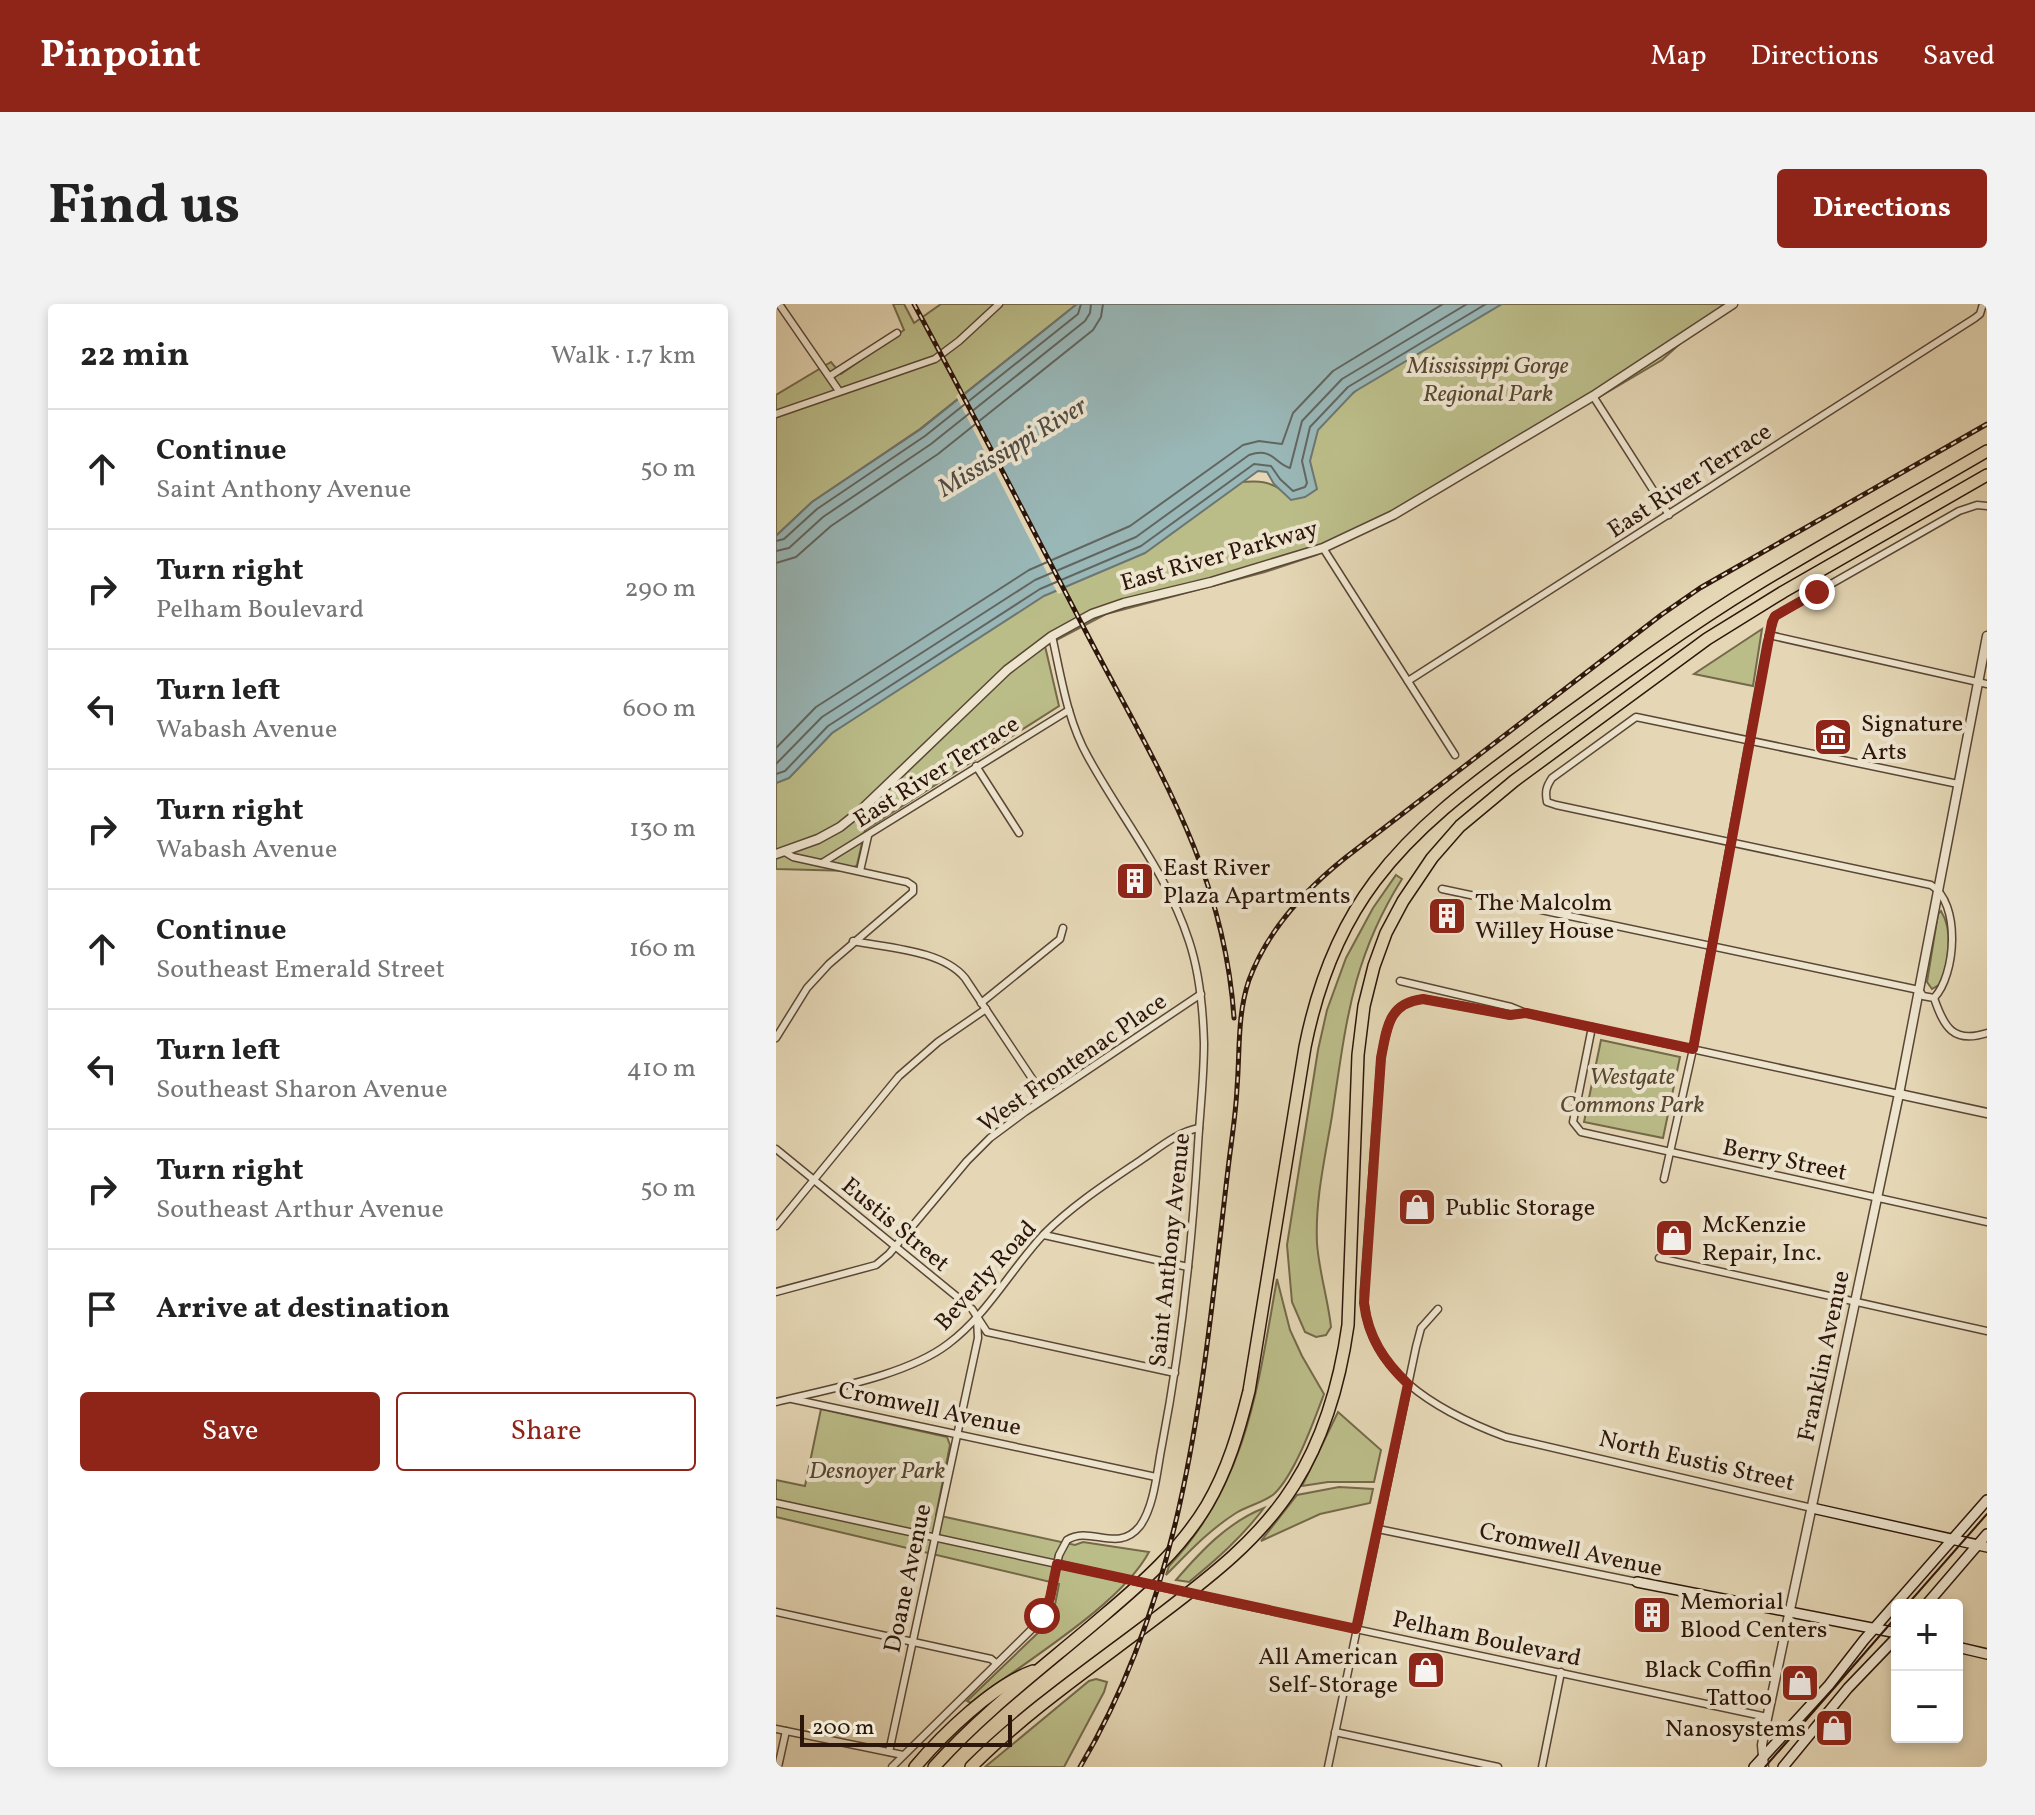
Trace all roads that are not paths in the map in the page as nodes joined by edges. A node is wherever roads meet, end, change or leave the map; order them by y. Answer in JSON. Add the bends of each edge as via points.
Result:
{"nodes":[{"id":1,"x":779,"y":304,"type":"edge"},
{"id":2,"x":999,"y":304,"type":"edge"},
{"id":3,"x":1733,"y":304,"type":"edge"},
{"id":4,"x":1983,"y":304,"type":"edge"},
{"id":5,"x":897,"y":333,"type":"dead end"},
{"id":6,"x":830,"y":376,"type":"junction"},
{"id":7,"x":839,"y":391,"type":"junction"},
{"id":8,"x":1593,"y":396,"type":"junction"},
{"id":9,"x":776,"y":414,"type":"edge"},
{"id":10,"x":1987,"y":451,"type":"edge"},
{"id":11,"x":1987,"y":475,"type":"edge"},
{"id":12,"x":1987,"y":506,"type":"edge"},
{"id":13,"x":1669,"y":515,"type":"junction"},
{"id":14,"x":1323,"y":548,"type":"junction"},
{"id":15,"x":1769,"y":635,"type":"junction"},
{"id":16,"x":1052,"y":636,"type":"junction"},
{"id":17,"x":1987,"y":636,"type":"edge"},
{"id":18,"x":1408,"y":681,"type":"junction"},
{"id":19,"x":1976,"y":682,"type":"junction"},
{"id":20,"x":1987,"y":684,"type":"edge"},
{"id":21,"x":1069,"y":710,"type":"junction"},
{"id":22,"x":1750,"y":739,"type":"junction"},
{"id":23,"x":1455,"y":755,"type":"dead end"},
{"id":24,"x":976,"y":766,"type":"junction"},
{"id":25,"x":1958,"y":784,"type":"junction"},
{"id":26,"x":1019,"y":833,"type":"dead end"},
{"id":27,"x":868,"y":835,"type":"junction"},
{"id":28,"x":1731,"y":842,"type":"junction"},
{"id":29,"x":780,"y":853,"type":"edge"},
{"id":30,"x":822,"y":863,"type":"junction"},
{"id":31,"x":860,"y":871,"type":"junction"},
{"id":32,"x":1442,"y":889,"type":"dead end"},
{"id":33,"x":1938,"y":889,"type":"junction"},
{"id":34,"x":1063,"y":928,"type":"dead end"},
{"id":35,"x":853,"y":941,"type":"junction"},
{"id":36,"x":1712,"y":946,"type":"junction"},
{"id":37,"x":1400,"y":981,"type":"dead end"},
{"id":38,"x":1919,"y":990,"type":"junction"},
{"id":39,"x":1201,"y":994,"type":"junction"},
{"id":40,"x":1934,"y":998,"type":"junction"},
{"id":41,"x":984,"y":1006,"type":"junction"},
{"id":42,"x":1526,"y":1013,"type":"junction"},
{"id":43,"x":1592,"y":1027,"type":"junction"},
{"id":44,"x":1987,"y":1033,"type":"edge"},
{"id":45,"x":776,"y":1038,"type":"edge"},
{"id":46,"x":1693,"y":1049,"type":"junction"},
{"id":47,"x":1899,"y":1094,"type":"junction"},
{"id":48,"x":1045,"y":1098,"type":"junction"},
{"id":49,"x":1987,"y":1113,"type":"edge"},
{"id":50,"x":1199,"y":1128,"type":"junction"},
{"id":51,"x":776,"y":1149,"type":"edge"},
{"id":52,"x":1671,"y":1152,"type":"junction"},
{"id":53,"x":815,"y":1179,"type":"junction"},
{"id":54,"x":1664,"y":1179,"type":"dead end"},
{"id":55,"x":1877,"y":1198,"type":"junction"},
{"id":56,"x":1987,"y":1222,"type":"edge"},
{"id":57,"x":776,"y":1226,"type":"edge"},
{"id":58,"x":1044,"y":1235,"type":"junction"},
{"id":59,"x":895,"y":1247,"type":"junction"},
{"id":60,"x":1659,"y":1258,"type":"dead end"},
{"id":61,"x":1188,"y":1267,"type":"junction"},
{"id":62,"x":776,"y":1292,"type":"edge"},
{"id":63,"x":1855,"y":1301,"type":"junction"},
{"id":64,"x":1438,"y":1309,"type":"dead end"},
{"id":65,"x":977,"y":1318,"type":"junction"},
{"id":66,"x":1987,"y":1331,"type":"edge"},
{"id":67,"x":1175,"y":1373,"type":"junction"},
{"id":68,"x":1408,"y":1384,"type":"junction"},
{"id":69,"x":790,"y":1399,"type":"junction"},
{"id":70,"x":776,"y":1402,"type":"edge"},
{"id":71,"x":957,"y":1435,"type":"junction"},
{"id":72,"x":1156,"y":1477,"type":"junction"},
{"id":73,"x":1987,"y":1500,"type":"edge"},
{"id":74,"x":776,"y":1503,"type":"edge"},
{"id":75,"x":1812,"y":1508,"type":"junction"},
{"id":76,"x":1379,"y":1526,"type":"junction"},
{"id":77,"x":1987,"y":1534,"type":"edge"},
{"id":78,"x":935,"y":1538,"type":"junction"},
{"id":79,"x":1953,"y":1539,"type":"junction"},
{"id":80,"x":1982,"y":1546,"type":"edge"},
{"id":81,"x":1057,"y":1564,"type":"junction"},
{"id":82,"x":1637,"y":1582,"type":"joint"},
{"id":83,"x":1931,"y":1599,"type":"edge"},
{"id":84,"x":776,"y":1612,"type":"edge"},
{"id":85,"x":1789,"y":1613,"type":"junction"},
{"id":86,"x":1356,"y":1629,"type":"junction"},
{"id":87,"x":1874,"y":1629,"type":"junction"},
{"id":88,"x":1891,"y":1633,"type":"edge"},
{"id":89,"x":913,"y":1641,"type":"junction"},
{"id":90,"x":1891,"y":1642,"type":"edge"},
{"id":91,"x":1963,"y":1648,"type":"edge"},
{"id":92,"x":1987,"y":1654,"type":"edge"},
{"id":93,"x":996,"y":1663,"type":"junction"},
{"id":94,"x":1041,"y":1669,"type":"junction"},
{"id":95,"x":1561,"y":1672,"type":"junction"},
{"id":96,"x":1767,"y":1717,"type":"junction"},
{"id":97,"x":776,"y":1729,"type":"edge"},
{"id":98,"x":786,"y":1731,"type":"junction"},
{"id":99,"x":1335,"y":1732,"type":"junction"},
{"id":100,"x":889,"y":1752,"type":"junction"},
{"id":101,"x":903,"y":1755,"type":"junction"},
{"id":102,"x":1763,"y":1763,"type":"edge"},
{"id":103,"x":778,"y":1767,"type":"edge"},
{"id":104,"x":892,"y":1767,"type":"edge"},
{"id":105,"x":915,"y":1767,"type":"edge"},
{"id":106,"x":934,"y":1767,"type":"edge"},
{"id":107,"x":971,"y":1767,"type":"edge"},
{"id":108,"x":1328,"y":1767,"type":"edge"},
{"id":109,"x":1498,"y":1767,"type":"edge"},
{"id":110,"x":1542,"y":1767,"type":"edge"},
{"id":111,"x":1754,"y":1767,"type":"edge"},
{"id":112,"x":1783,"y":1767,"type":"edge"}],
"edges":[{"from":1,"to":6,"type":"street"},
{"from":2,"to":7,"type":"street","via":[[935,359]]},
{"from":3,"to":8,"type":"street","name":"East River Parkway"},
{"from":4,"to":13,"type":"street","name":"East River Terrace","via":[[1975,318]]},
{"from":5,"to":6,"type":"street"},
{"from":6,"to":7,"type":"street"},
{"from":7,"to":9,"type":"street"},
{"from":8,"to":13,"type":"street"},
{"from":8,"to":14,"type":"street","name":"East River Parkway","via":[[1393,515]]},
{"from":10,"to":94,"type":"highway","via":[[1755,585],[1661,646],[1458,795],[1381,872],[1337,944],[1313,1010],[1249,1391],[1224,1471],[1199,1517],[1165,1560]]},
{"from":11,"to":107,"type":"highway","via":[[1707,639],[1506,787],[1432,858],[1389,926],[1364,1006],[1350,1299],[1340,1377],[1310,1456],[1255,1535],[1218,1571],[1019,1723]]},
{"from":12,"to":15,"type":"street","via":[[1959,511],[1775,616]]},
{"from":13,"to":18,"type":"street","name":"East River Terrace"},
{"from":14,"to":16,"type":"street","name":"East River Parkway","via":[[1124,603]]},
{"from":14,"to":18,"type":"street"},
{"from":15,"to":19,"type":"street"},
{"from":15,"to":22,"type":"street"},
{"from":16,"to":21,"type":"street","name":"Saint Anthony Avenue"},
{"from":16,"to":29,"type":"street","name":"East River Parkway","via":[[1007,670],[850,819],[818,839]]},
{"from":17,"to":19,"type":"street","name":"Franklin Avenue"},
{"from":18,"to":23,"type":"street"},
{"from":19,"to":20,"type":"street"},
{"from":19,"to":25,"type":"street","name":"Franklin Avenue"},
{"from":21,"to":24,"type":"street","name":"East River Terrace"},
{"from":21,"to":39,"type":"street","name":"Saint Anthony Avenue","via":[[1087,756],[1172,898],[1194,956]]},
{"from":22,"to":25,"type":"street"},
{"from":22,"to":28,"type":"street"},
{"from":22,"to":28,"type":"street","via":[[1636,717],[1547,786],[1547,802]]},
{"from":24,"to":26,"type":"street"},
{"from":24,"to":27,"type":"street","name":"East River Terrace"},
{"from":25,"to":33,"type":"street","name":"Franklin Avenue"},
{"from":27,"to":30,"type":"street","name":"East River Terrace"},
{"from":27,"to":31,"type":"street"},
{"from":28,"to":33,"type":"street"},
{"from":28,"to":36,"type":"street"},
{"from":29,"to":30,"type":"street"},
{"from":30,"to":31,"type":"street"},
{"from":31,"to":35,"type":"street","via":[[913,886],[913,892]]},
{"from":32,"to":36,"type":"street"},
{"from":33,"to":38,"type":"street","name":"Franklin Avenue"},
{"from":33,"to":40,"type":"street","via":[[1947,911],[1952,953],[1946,982]]},
{"from":34,"to":41,"type":"street","via":[[1060,939]]},
{"from":35,"to":41,"type":"street","via":[[942,960],[959,971]]},
{"from":35,"to":45,"type":"street","via":[[807,988]]},
{"from":36,"to":38,"type":"street"},
{"from":36,"to":46,"type":"street"},
{"from":37,"to":42,"type":"street"},
{"from":38,"to":40,"type":"street"},
{"from":38,"to":47,"type":"street","name":"Franklin Avenue"},
{"from":39,"to":48,"type":"street","name":"West Frontenac Place"},
{"from":39,"to":50,"type":"street","name":"Saint Anthony Avenue"},
{"from":40,"to":44,"type":"street","via":[[1950,1031],[1965,1036]]},
{"from":41,"to":48,"type":"street"},
{"from":41,"to":53,"type":"street","via":[[899,1076]]},
{"from":42,"to":43,"type":"street"},
{"from":42,"to":68,"type":"street","name":"North Eustis Street","via":[[1410,1000],[1399,1006],[1386,1030],[1364,1303],[1376,1346]]},
{"from":43,"to":46,"type":"street"},
{"from":43,"to":52,"type":"street","name":"Berry Street","via":[[1576,1128]]},
{"from":46,"to":47,"type":"street"},
{"from":46,"to":52,"type":"street"},
{"from":47,"to":49,"type":"street"},
{"from":47,"to":55,"type":"street","name":"Franklin Avenue"},
{"from":48,"to":59,"type":"street","name":"West Frontenac Place","via":[[973,1155]]},
{"from":50,"to":58,"type":"street","name":"Beverly Road","via":[[1181,1133],[1102,1185]]},
{"from":50,"to":61,"type":"street","name":"Saint Anthony Avenue"},
{"from":51,"to":53,"type":"street","name":"Eustis Street"},
{"from":52,"to":54,"type":"street"},
{"from":52,"to":55,"type":"street","name":"Berry Street"},
{"from":53,"to":57,"type":"street"},
{"from":53,"to":59,"type":"street","name":"Eustis Street"},
{"from":55,"to":56,"type":"street","name":"Berry Street"},
{"from":55,"to":63,"type":"street","name":"Franklin Avenue"},
{"from":58,"to":61,"type":"street"},
{"from":58,"to":65,"type":"street","name":"Beverly Road"},
{"from":59,"to":62,"type":"street","name":"West Frontenac Place","via":[[876,1265]]},
{"from":59,"to":65,"type":"street","name":"Eustis Street"},
{"from":60,"to":63,"type":"street"},
{"from":61,"to":67,"type":"street","name":"Saint Anthony Avenue"},
{"from":63,"to":66,"type":"street"},
{"from":63,"to":75,"type":"street","name":"Franklin Avenue"},
{"from":64,"to":68,"type":"street","via":[[1421,1328]]},
{"from":65,"to":67,"type":"street","name":"Eustis Street","via":[[987,1332]]},
{"from":65,"to":69,"type":"street","name":"Beverly Road","via":[[949,1344],[905,1367]]},
{"from":65,"to":71,"type":"street","name":"Doane Avenue","via":[[978,1338]]},
{"from":67,"to":72,"type":"street","name":"Saint Anthony Avenue"},
{"from":68,"to":75,"type":"street","name":"North Eustis Street","via":[[1468,1422],[1527,1443]]},
{"from":68,"to":76,"type":"street"},
{"from":69,"to":70,"type":"street","name":"Beverly Road"},
{"from":69,"to":71,"type":"street","name":"Cromwell Avenue"},
{"from":71,"to":72,"type":"street","name":"Cromwell Avenue"},
{"from":71,"to":78,"type":"street","name":"Doane Avenue"},
{"from":72,"to":81,"type":"street","name":"Saint Anthony Avenue","via":[[1147,1512],[1133,1532],[1110,1540],[1073,1536]]},
{"from":73,"to":79,"type":"main road"},
{"from":74,"to":78,"type":"street","name":"Pelham Boulevard"},
{"from":75,"to":79,"type":"main road","name":"North Eustis Street"},
{"from":75,"to":85,"type":"street","name":"Franklin Avenue"},
{"from":76,"to":82,"type":"street","name":"Cromwell Avenue"},
{"from":76,"to":86,"type":"street"},
{"from":77,"to":80,"type":"main road"},
{"from":78,"to":81,"type":"street","name":"Pelham Boulevard"},
{"from":78,"to":89,"type":"street","name":"Doane Avenue"},
{"from":79,"to":80,"type":"main road","name":"North Eustis Street"},
{"from":79,"to":87,"type":"main road"},
{"from":80,"to":83,"type":"main road"},
{"from":81,"to":86,"type":"street","name":"Pelham Boulevard","bridge":true},
{"from":81,"to":93,"type":"street","name":"Saint Anthony Avenue","via":[[1042,1616]]},
{"from":82,"to":85,"type":"main road","name":"Cromwell Avenue"},
{"from":84,"to":89,"type":"street"},
{"from":85,"to":87,"type":"main road","name":"Cromwell Avenue"},
{"from":85,"to":96,"type":"street","name":"Franklin Avenue"},
{"from":86,"to":95,"type":"street","name":"Pelham Boulevard"},
{"from":86,"to":99,"type":"street"},
{"from":87,"to":88,"type":"main road","name":"Cromwell Avenue"},
{"from":87,"to":102,"type":"main road"},
{"from":89,"to":93,"type":"street"},
{"from":89,"to":100,"type":"street","name":"Doane Avenue"},
{"from":90,"to":112,"type":"main road"},
{"from":91,"to":92,"type":"main road"},
{"from":93,"to":101,"type":"street","name":"Saint Anthony Avenue"},
{"from":94,"to":105,"type":"highway","via":[[1020,1676],[977,1707]]},
{"from":94,"to":106,"type":"highway"},
{"from":95,"to":96,"type":"street","name":"Pelham Boulevard"},
{"from":95,"to":110,"type":"street"},
{"from":96,"to":102,"type":"street","name":"Franklin Avenue"},
{"from":97,"to":98,"type":"street"},
{"from":98,"to":100,"type":"street"},
{"from":98,"to":103,"type":"street"},
{"from":99,"to":108,"type":"street"},
{"from":99,"to":109,"type":"street"},
{"from":100,"to":101,"type":"street"},
{"from":101,"to":104,"type":"street","name":"Saint Anthony Avenue"},
{"from":102,"to":111,"type":"main road"}]}
